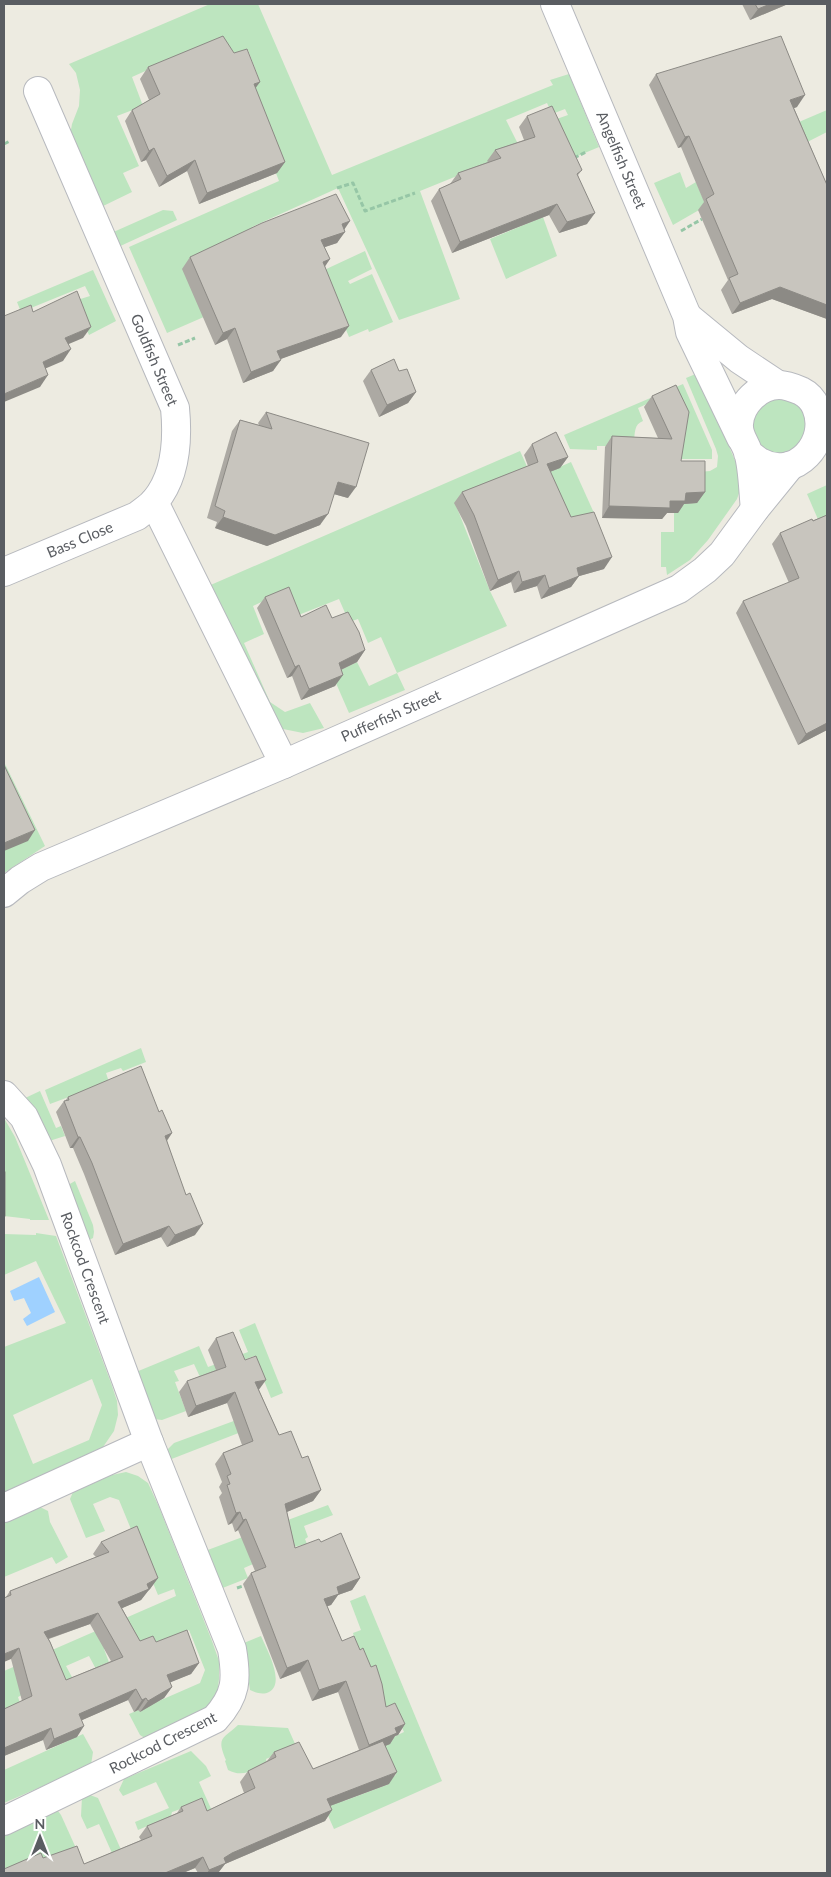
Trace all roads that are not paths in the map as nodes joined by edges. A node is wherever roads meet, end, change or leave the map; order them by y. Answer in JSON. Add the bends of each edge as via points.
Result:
{"nodes":[{"id":1,"x":555,"y":4,"type":"edge"},
{"id":2,"x":38,"y":91,"type":"dead end"},
{"id":3,"x":687,"y":316,"type":"junction"},
{"id":4,"x":778,"y":385,"type":"junction"},
{"id":5,"x":820,"y":403,"type":"edge"},
{"id":6,"x":744,"y":445,"type":"junction"},
{"id":7,"x":807,"y":461,"type":"edge"},
{"id":8,"x":154,"y":502,"type":"junction"},
{"id":9,"x":755,"y":509,"type":"junction"},
{"id":10,"x":4,"y":572,"type":"edge"},
{"id":11,"x":284,"y":764,"type":"junction"},
{"id":12,"x":4,"y":893,"type":"edge"},
{"id":13,"x":6,"y":1099,"type":"edge"},
{"id":14,"x":149,"y":1442,"type":"junction"},
{"id":15,"x":4,"y":1508,"type":"edge"},
{"id":16,"x":4,"y":1821,"type":"edge"}],
"edges":[{"from":1,"to":3,"type":"street","name":"Angelfish Street"},
{"from":2,"to":8,"type":"street","name":"Goldfish Street","via":[[175,408],[176,442],[171,472]]},
{"from":3,"to":4,"type":"street","name":"Angelfish Street","via":[[739,359]]},
{"from":3,"to":6,"type":"street","name":"Angelfish Street","via":[[690,332]]},
{"from":4,"to":5,"type":"street","name":"Pufferfish Street","via":[[804,392]]},
{"from":4,"to":6,"type":"street","via":[[751,397],[742,409],[739,424]]},
{"from":5,"to":7,"type":"street","name":"Pufferfish Street","via":[[820,440]]},
{"from":6,"to":7,"type":"street","via":[[760,462],[775,467]]},
{"from":6,"to":9,"type":"street"},
{"from":7,"to":9,"type":"street","name":"Pufferfish Street"},
{"from":8,"to":10,"type":"street","name":"Bass Close","via":[[137,516]]},
{"from":8,"to":11,"type":"street"},
{"from":9,"to":11,"type":"street","name":"Pufferfish Street","via":[[722,554],[679,589]]},
{"from":11,"to":12,"type":"street","name":"Pufferfish Street","via":[[41,867]]},
{"from":13,"to":14,"type":"street","name":"Rockcod Crescent","via":[[24,1117],[47,1166]]},
{"from":14,"to":15,"type":"street"},
{"from":14,"to":16,"type":"street","name":"Rockcod Crescent","via":[[232,1649],[235,1688],[228,1706],[216,1719]]}]}
